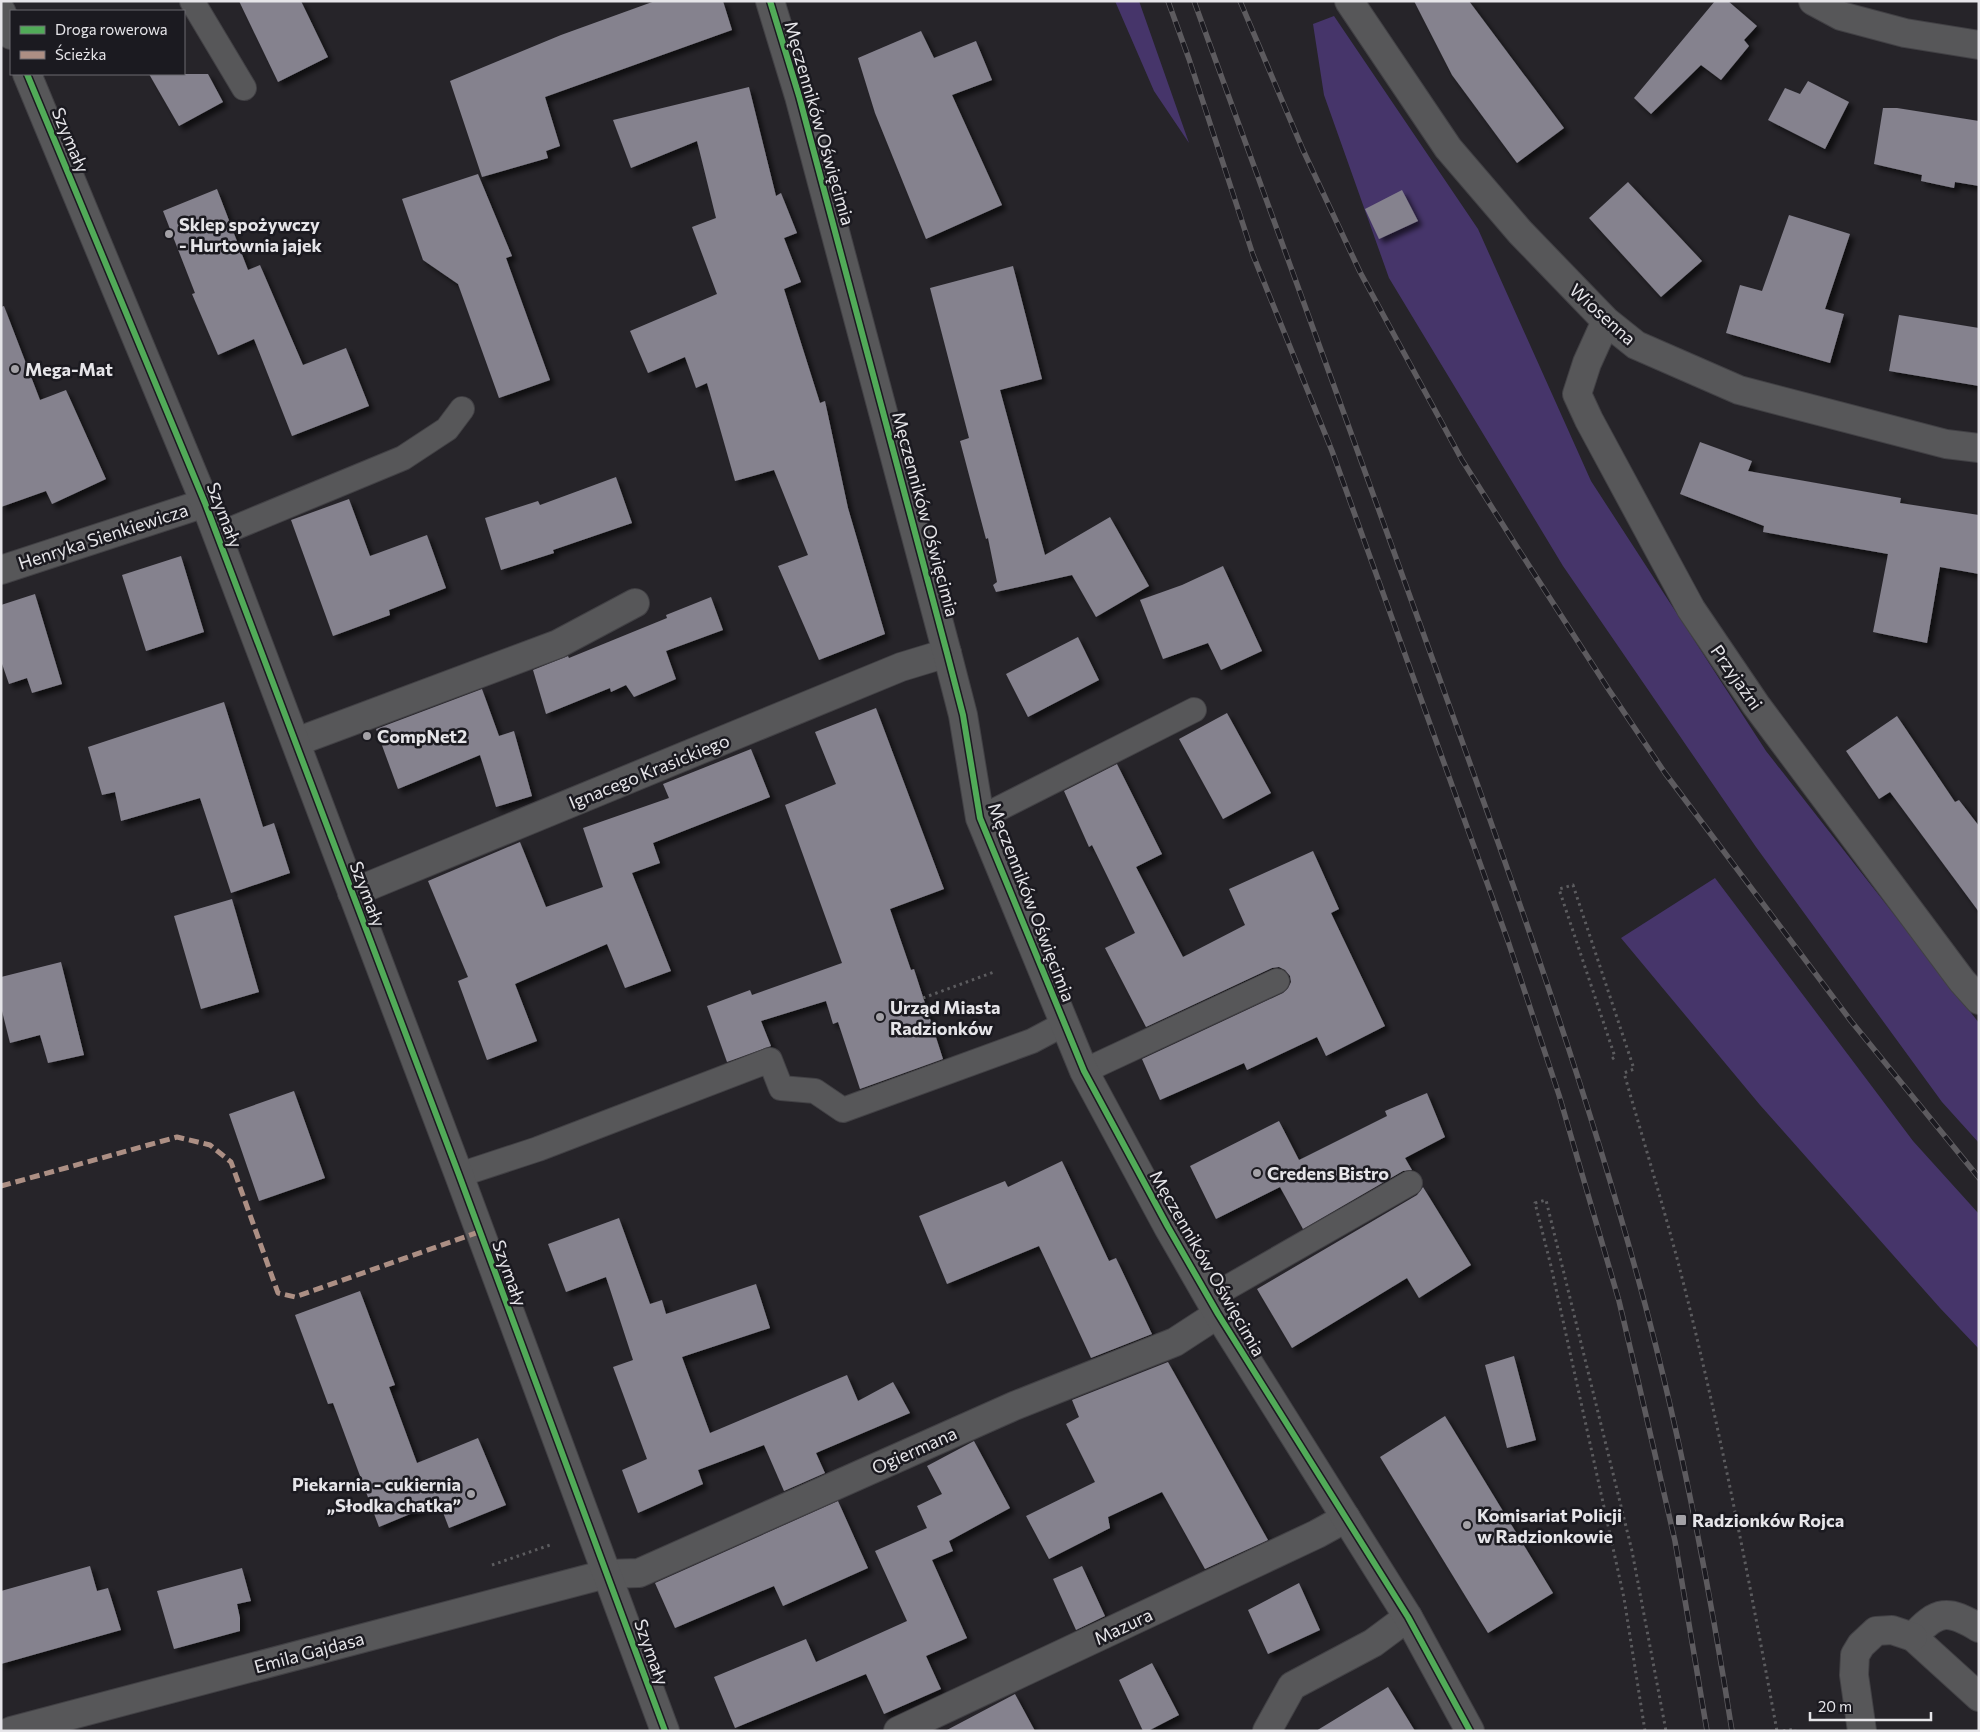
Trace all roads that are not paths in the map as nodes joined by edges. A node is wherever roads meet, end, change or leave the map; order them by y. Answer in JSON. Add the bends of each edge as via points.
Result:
{"nodes":[{"id":1,"x":192,"y":1,"type":"edge"},
{"id":2,"x":770,"y":1,"type":"edge"},
{"id":3,"x":1349,"y":1,"type":"edge"},
{"id":4,"x":1813,"y":1,"type":"edge"},
{"id":5,"x":1,"y":10,"type":"edge"},
{"id":6,"x":10,"y":32,"type":"edge"},
{"id":7,"x":1979,"y":45,"type":"edge"},
{"id":8,"x":27,"y":75,"type":"edge"},
{"id":9,"x":244,"y":88,"type":"dead end"},
{"id":10,"x":1606,"y":321,"type":"junction"},
{"id":11,"x":462,"y":409,"type":"dead end"},
{"id":12,"x":1979,"y":448,"type":"edge"},
{"id":13,"x":205,"y":503,"type":"junction"},
{"id":14,"x":217,"y":535,"type":"junction"},
{"id":15,"x":1,"y":570,"type":"edge"},
{"id":16,"x":636,"y":603,"type":"dead end"},
{"id":17,"x":947,"y":653,"type":"junction"},
{"id":18,"x":1194,"y":710,"type":"dead end"},
{"id":19,"x":296,"y":742,"type":"junction"},
{"id":20,"x":980,"y":818,"type":"junction"},
{"id":21,"x":352,"y":893,"type":"junction"},
{"id":22,"x":1277,"y":981,"type":"dead end"},
{"id":23,"x":1979,"y":1000,"type":"edge"},
{"id":24,"x":1064,"y":1024,"type":"junction"},
{"id":25,"x":1084,"y":1071,"type":"junction"},
{"id":26,"x":459,"y":1175,"type":"junction"},
{"id":27,"x":1410,"y":1183,"type":"dead end"},
{"id":28,"x":1214,"y":1306,"type":"junction"},
{"id":29,"x":1346,"y":1518,"type":"junction"},
{"id":30,"x":606,"y":1574,"type":"junction"},
{"id":31,"x":1408,"y":1617,"type":"junction"},
{"id":32,"x":1979,"y":1628,"type":"edge"},
{"id":33,"x":1913,"y":1638,"type":"junction"},
{"id":34,"x":1979,"y":1696,"type":"edge"},
{"id":35,"x":11,"y":1731,"type":"edge"},
{"id":36,"x":665,"y":1731,"type":"edge"},
{"id":37,"x":898,"y":1731,"type":"edge"},
{"id":38,"x":1267,"y":1731,"type":"edge"},
{"id":39,"x":1470,"y":1731,"type":"edge"},
{"id":40,"x":1862,"y":1731,"type":"edge"}],
"edges":[{"from":1,"to":9,"type":"lane"},
{"from":2,"to":17,"type":"street","name":"Męczenników Oświęcimia","via":[[799,96]]},
{"from":3,"to":10,"type":"street","name":"Wiosenna","via":[[1448,148],[1520,232]]},
{"from":4,"to":7,"type":"street","via":[[1841,16],[1905,33]]},
{"from":5,"to":6,"type":"street"},
{"from":8,"to":13,"type":"street","name":"Szymały"},
{"from":10,"to":12,"type":"street","name":"Wiosenna","via":[[1636,345],[1739,390],[1946,444]]},
{"from":10,"to":23,"type":"street","name":"Przyjaźni","via":[[1577,394],[1691,609],[1756,705]]},
{"from":11,"to":14,"type":"lane","via":[[447,429],[403,458]]},
{"from":13,"to":14,"type":"street","name":"Szymały"},
{"from":13,"to":15,"type":"street","name":"Henryka Sienkiewicza"},
{"from":14,"to":19,"type":"street","name":"Szymały"},
{"from":16,"to":19,"type":"street","via":[[558,644]]},
{"from":17,"to":20,"type":"street","name":"Męczenników Oświęcimia","via":[[963,715]]},
{"from":17,"to":21,"type":"street","name":"Ignacego Krasickiego","via":[[901,667]]},
{"from":18,"to":20,"type":"lane"},
{"from":19,"to":21,"type":"street","name":"Szymały"},
{"from":20,"to":24,"type":"street","name":"Męczenników Oświęcimia"},
{"from":21,"to":26,"type":"street","name":"Szymały"},
{"from":22,"to":25,"type":"lane"},
{"from":24,"to":25,"type":"street","name":"Męczenników Oświęcimia"},
{"from":24,"to":26,"type":"lane","via":[[1032,1041],[843,1110],[815,1091],[781,1088],[770,1060],[538,1149]]},
{"from":25,"to":28,"type":"street","name":"Męczenników Oświęcimia"},
{"from":26,"to":30,"type":"street","name":"Szymały"},
{"from":27,"to":28,"type":"lane"},
{"from":28,"to":29,"type":"street","name":"Męczenników Oświęcimia"},
{"from":28,"to":30,"type":"street","name":"Ogiermana","via":[[1175,1342],[1014,1406],[640,1573]]},
{"from":29,"to":31,"type":"street","name":"Męczenników Oświęcimia"},
{"from":29,"to":37,"type":"street","name":"Mazura"},
{"from":30,"to":35,"type":"street","name":"Emila Gajdasa"},
{"from":30,"to":36,"type":"street","name":"Szymały"},
{"from":31,"to":38,"type":"street","via":[[1373,1643],[1292,1686]]},
{"from":31,"to":39,"type":"street","name":"Męczenników Oświęcimia"},
{"from":32,"to":33,"type":"street","via":[[1956,1617],[1939,1616],[1927,1621]]},
{"from":33,"to":34,"type":"street"},
{"from":33,"to":40,"type":"street","via":[[1892,1630],[1876,1632],[1855,1655],[1854,1675]]}]}
